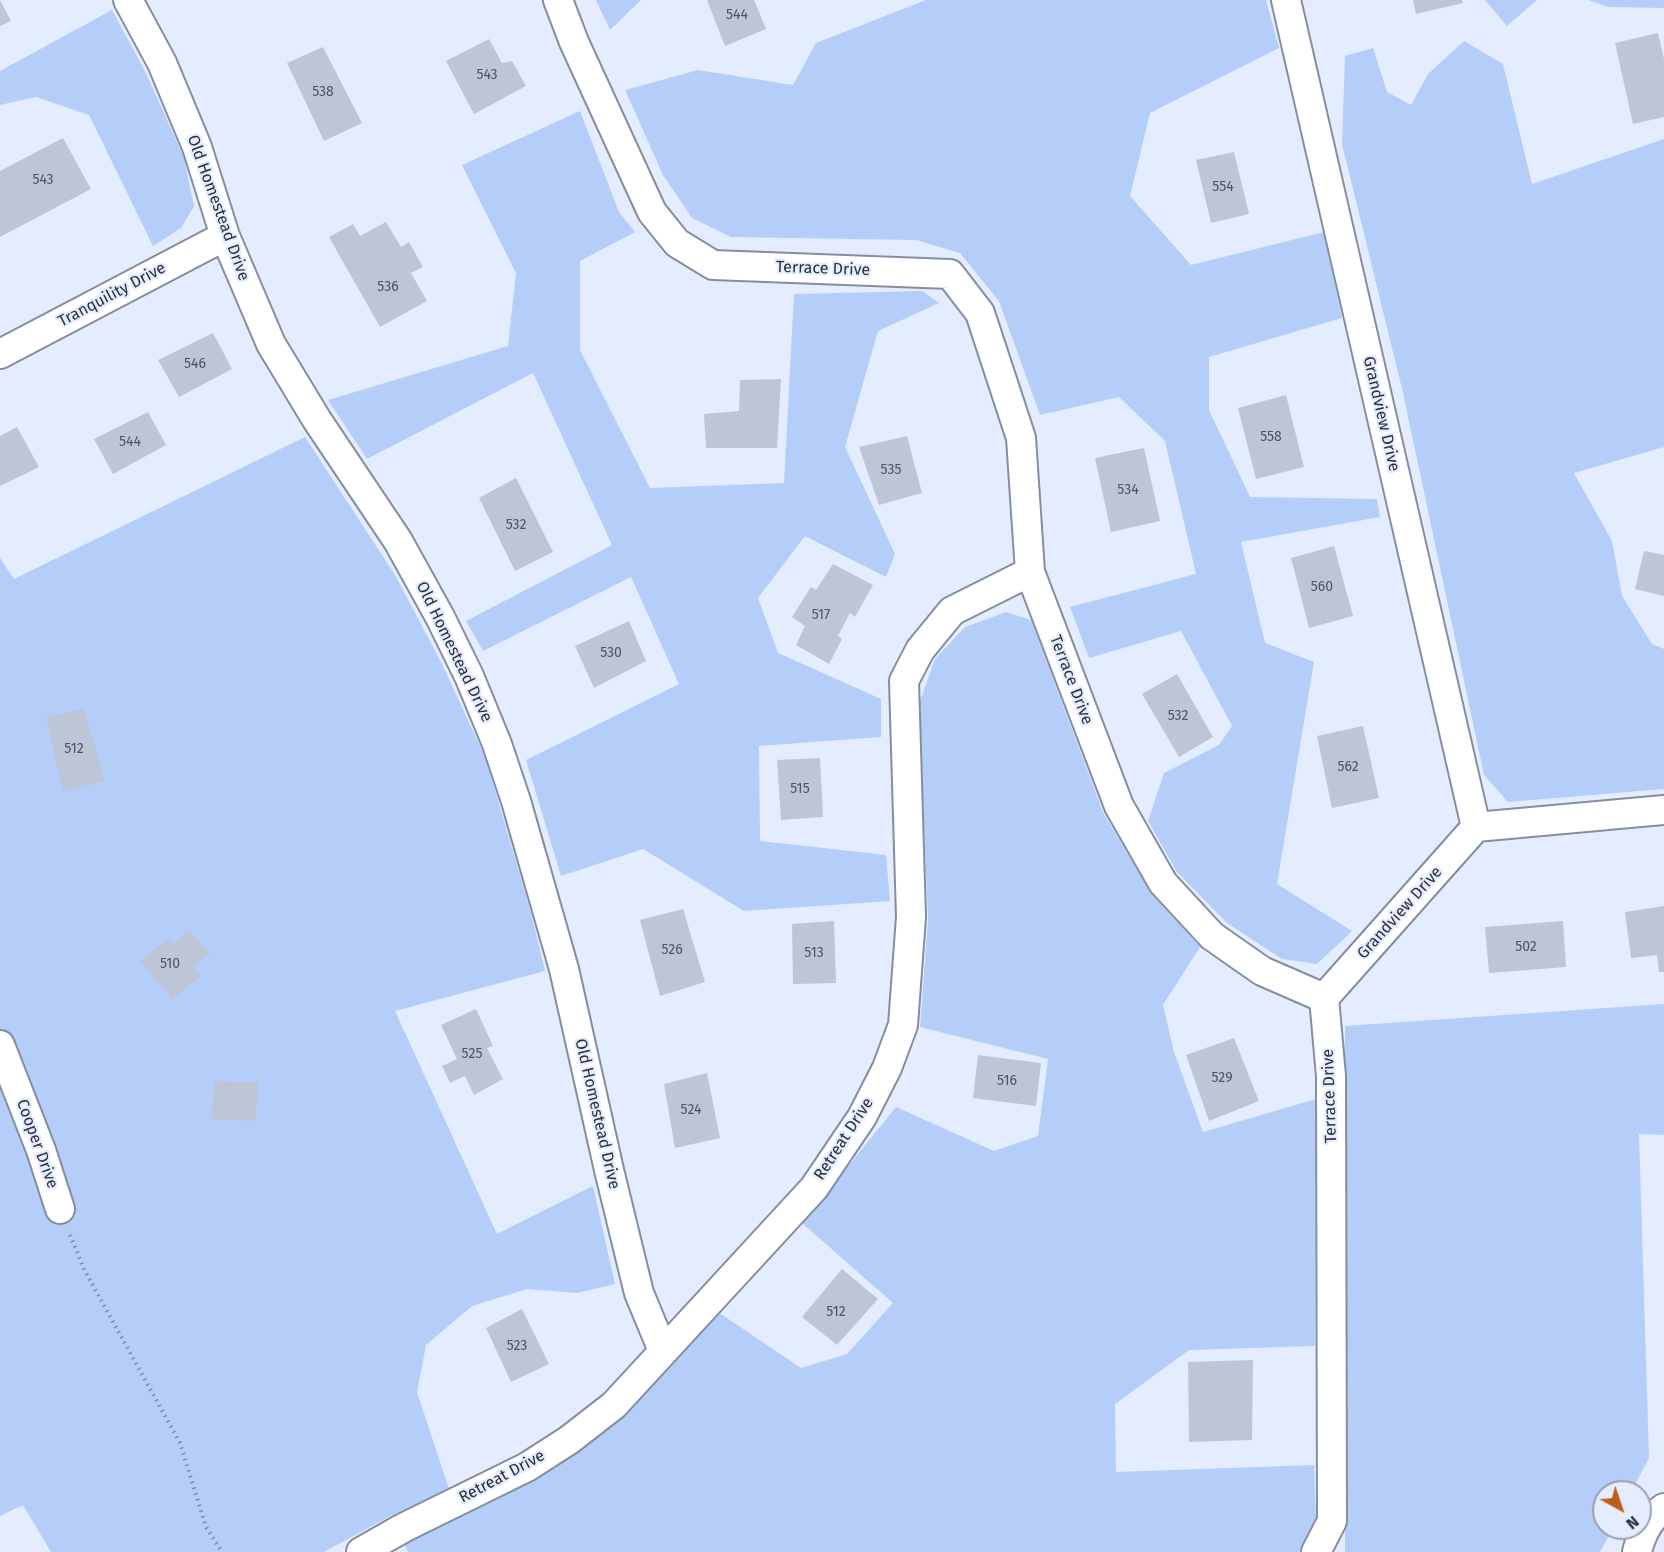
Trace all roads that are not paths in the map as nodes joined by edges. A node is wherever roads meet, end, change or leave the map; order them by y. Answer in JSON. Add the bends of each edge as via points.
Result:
{"nodes":[{"id":1,"x":128,"y":0,"type":"edge"},
{"id":2,"x":558,"y":0,"type":"edge"},
{"id":3,"x":1286,"y":0,"type":"edge"},
{"id":4,"x":225,"y":237,"type":"junction"},
{"id":5,"x":0,"y":354,"type":"edge"},
{"id":6,"x":1030,"y":572,"type":"junction"},
{"id":7,"x":1664,"y":810,"type":"edge"},
{"id":8,"x":1476,"y":827,"type":"junction"},
{"id":9,"x":1324,"y":998,"type":"junction"},
{"id":10,"x":0,"y":1045,"type":"edge"},
{"id":11,"x":60,"y":1209,"type":"road end"},
{"id":12,"x":663,"y":1351,"type":"junction"},
{"id":13,"x":1664,"y":1508,"type":"edge"},
{"id":14,"x":361,"y":1552,"type":"edge"},
{"id":15,"x":1316,"y":1552,"type":"edge"},
{"id":16,"x":1637,"y":1552,"type":"edge"}],
"edges":[{"from":1,"to":4,"type":"street","name":"Old Homestead Drive","via":[[162,63],[197,147]]},
{"from":2,"to":6,"type":"street","name":"Terrace Drive","via":[[652,212],[677,243],[713,265],[950,274],[980,312],[1021,438]]},
{"from":3,"to":8,"type":"street","name":"Grandview Drive"},
{"from":4,"to":5,"type":"street","name":"Tranquility Drive"},
{"from":4,"to":12,"type":"street","name":"Old Homestead Drive","via":[[271,344],[398,541],[440,616],[497,744],[564,969],[639,1293]]},
{"from":6,"to":9,"type":"street","name":"Terrace Drive","via":[[1119,806],[1163,884],[1212,936],[1262,971]]},
{"from":6,"to":12,"type":"street","name":"Retreat Drive","via":[[952,611],[920,650],[904,681],[911,917],[903,1025],[887,1068],[862,1117],[814,1188]]},
{"from":7,"to":8,"type":"street"},
{"from":8,"to":9,"type":"street","name":"Grandview Drive"},
{"from":9,"to":15,"type":"street","name":"Terrace Drive","via":[[1331,1076],[1332,1521]]},
{"from":10,"to":11,"type":"street","name":"Cooper Drive"},
{"from":12,"to":14,"type":"street","name":"Retreat Drive","via":[[614,1405],[569,1440],[527,1467]]},
{"from":13,"to":16,"type":"street","via":[[1641,1536]]}]}
